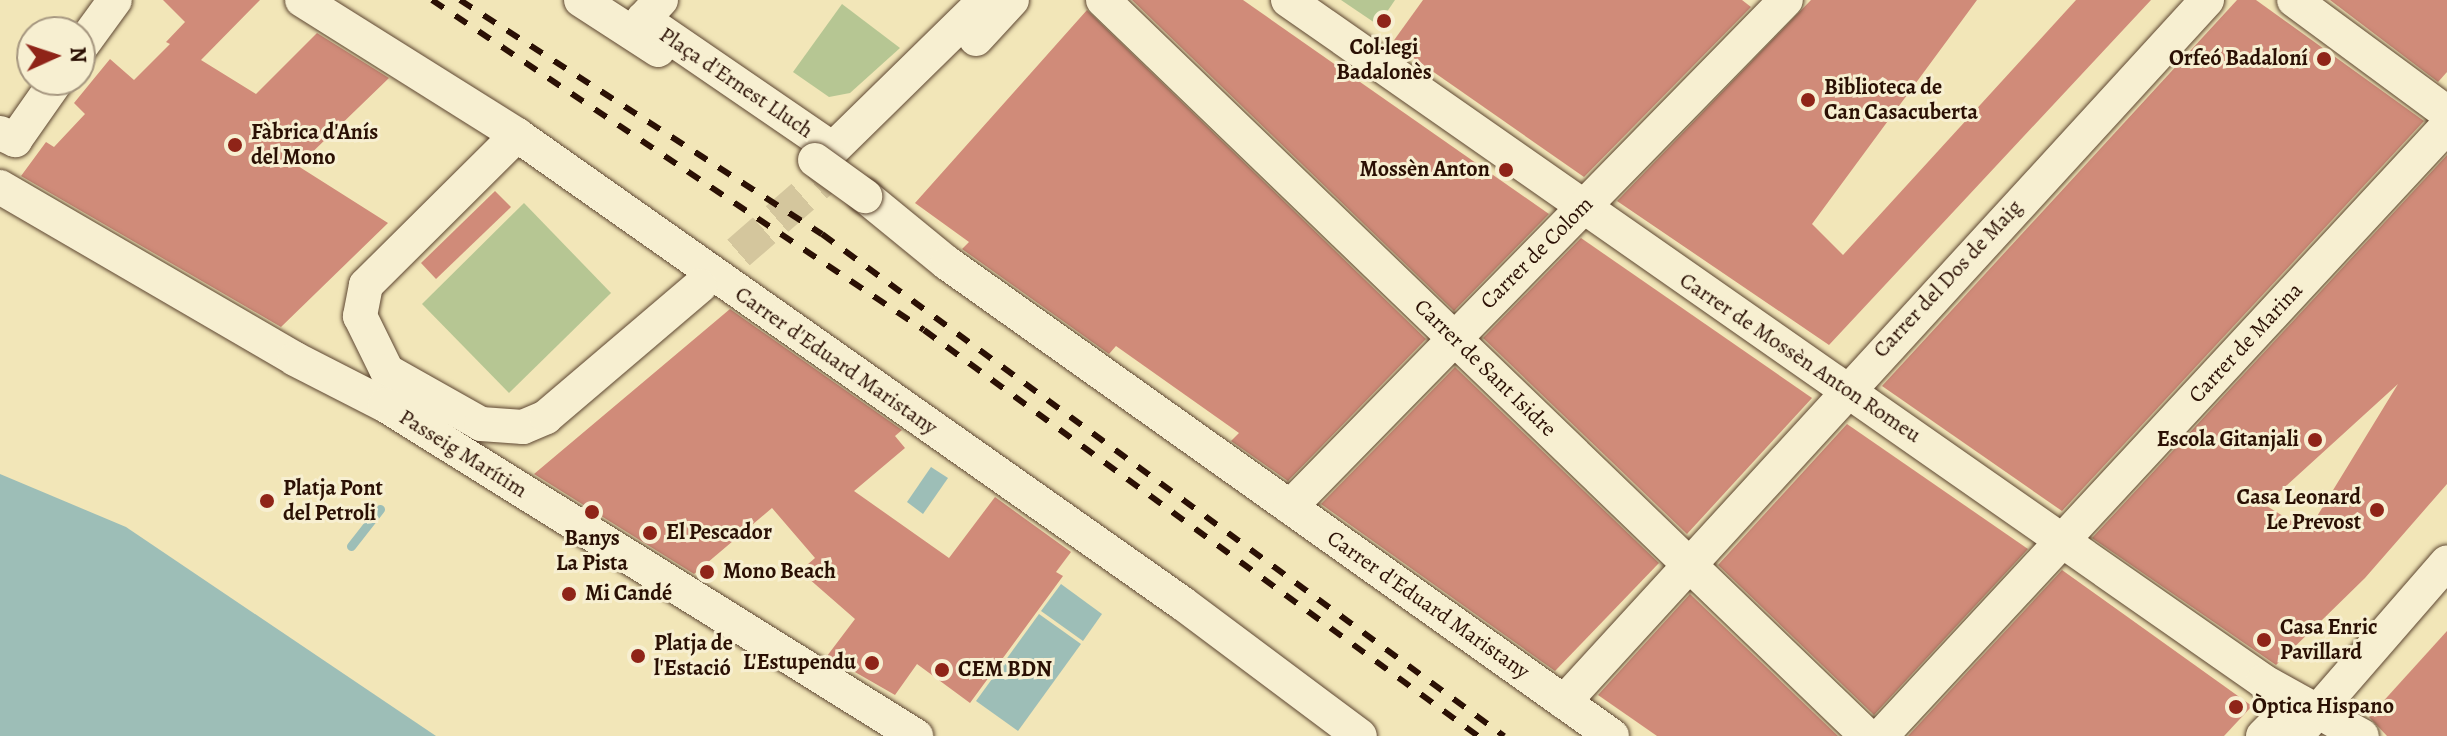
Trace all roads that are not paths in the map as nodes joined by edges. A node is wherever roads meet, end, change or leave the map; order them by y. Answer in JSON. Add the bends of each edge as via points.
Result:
{"nodes":[{"id":1,"x":115,"y":0,"type":"edge"},
{"id":2,"x":302,"y":0,"type":"edge"},
{"id":3,"x":581,"y":0,"type":"edge"},
{"id":4,"x":661,"y":0,"type":"edge"},
{"id":5,"x":985,"y":0,"type":"edge"},
{"id":6,"x":1012,"y":0,"type":"edge"},
{"id":7,"x":1103,"y":0,"type":"edge"},
{"id":8,"x":1288,"y":0,"type":"edge"},
{"id":9,"x":2207,"y":0,"type":"edge"},
{"id":10,"x":2294,"y":0,"type":"edge"},
{"id":11,"x":1782,"y":1,"type":"edge"},
{"id":12,"x":96,"y":26,"type":"edge"},
{"id":13,"x":46,"y":96,"type":"edge"},
{"id":14,"x":2447,"y":113,"type":"edge"},
{"id":15,"x":2447,"y":126,"type":"edge"},
{"id":16,"x":0,"y":133,"type":"edge"},
{"id":17,"x":517,"y":135,"type":"junction"},
{"id":18,"x":827,"y":163,"type":"junction"},
{"id":19,"x":0,"y":187,"type":"edge"},
{"id":20,"x":1583,"y":206,"type":"junction"},
{"id":21,"x":700,"y":286,"type":"tunnel mouth"},
{"id":22,"x":1453,"y":338,"type":"junction"},
{"id":23,"x":1847,"y":388,"type":"junction"},
{"id":24,"x":1290,"y":507,"type":"junction"},
{"id":25,"x":2062,"y":541,"type":"junction"},
{"id":26,"x":1689,"y":563,"type":"junction"},
{"id":27,"x":2446,"y":565,"type":"edge"},
{"id":28,"x":1564,"y":702,"type":"junction"},
{"id":29,"x":2324,"y":725,"type":"edge"},
{"id":30,"x":916,"y":736,"type":"edge"},
{"id":31,"x":1360,"y":736,"type":"edge"},
{"id":32,"x":1612,"y":736,"type":"edge"},
{"id":33,"x":1867,"y":736,"type":"edge"},
{"id":34,"x":1881,"y":736,"type":"edge"},
{"id":35,"x":2263,"y":736,"type":"edge"}],
"edges":[{"from":1,"to":12,"type":"street"},
{"from":2,"to":17,"type":"street","name":"Carrer d'Eduard Maristany"},
{"from":3,"to":18,"type":"street","name":"Carrer d'Eduard Maristany"},
{"from":4,"to":5,"type":"street","name":"Plaça d'Ernest Lluch","via":[[643,19],[833,149]]},
{"from":6,"to":18,"type":"street","via":[[891,124]]},
{"from":7,"to":22,"type":"street","name":"Carrer de Sant Isidre"},
{"from":8,"to":20,"type":"street","name":"Carrer de Mossèn Anton Romeu"},
{"from":9,"to":23,"type":"street","name":"Carrer del Dos de Maig"},
{"from":10,"to":14,"type":"street"},
{"from":11,"to":20,"type":"street","name":"Carrer de Colom"},
{"from":13,"to":16,"type":"street","via":[[15,140]]},
{"from":15,"to":25,"type":"street","name":"Carrer de Marina"},
{"from":17,"to":21,"type":"street","via":[[366,285],[360,316],[387,371],[481,424],[523,427],[546,417]]},
{"from":17,"to":31,"type":"street","name":"Carrer d'Eduard Maristany","via":[[1182,603]]},
{"from":18,"to":24,"type":"street","name":"Carrer d'Eduard Maristany","bridge":true,"via":[[947,263]]},
{"from":19,"to":30,"type":"street","name":"Passeig Marítim","via":[[295,359],[385,405]]},
{"from":20,"to":22,"type":"street","name":"Carrer de Colom"},
{"from":20,"to":23,"type":"street","name":"Carrer de Mossèn Anton Romeu","via":[[1732,315]]},
{"from":22,"to":24,"type":"street","name":"Carrer de Colom"},
{"from":22,"to":26,"type":"street","name":"Carrer de Sant Isidre"},
{"from":23,"to":25,"type":"street","name":"Carrer de Mossèn Anton Romeu"},
{"from":23,"to":26,"type":"street","name":"Carrer del Dos de Maig"},
{"from":24,"to":28,"type":"street","name":"Carrer d'Eduard Maristany"},
{"from":25,"to":29,"type":"street","name":"Carrer de Mossèn Anton Romeu"},
{"from":25,"to":34,"type":"street","name":"Carrer de Marina"},
{"from":26,"to":28,"type":"street","name":"Carrer del Dos de Maig"},
{"from":26,"to":33,"type":"street","name":"Carrer de Sant Isidre"},
{"from":27,"to":29,"type":"street"},
{"from":28,"to":32,"type":"street","name":"Carrer d'Eduard Maristany"},
{"from":29,"to":35,"type":"street"}]}
